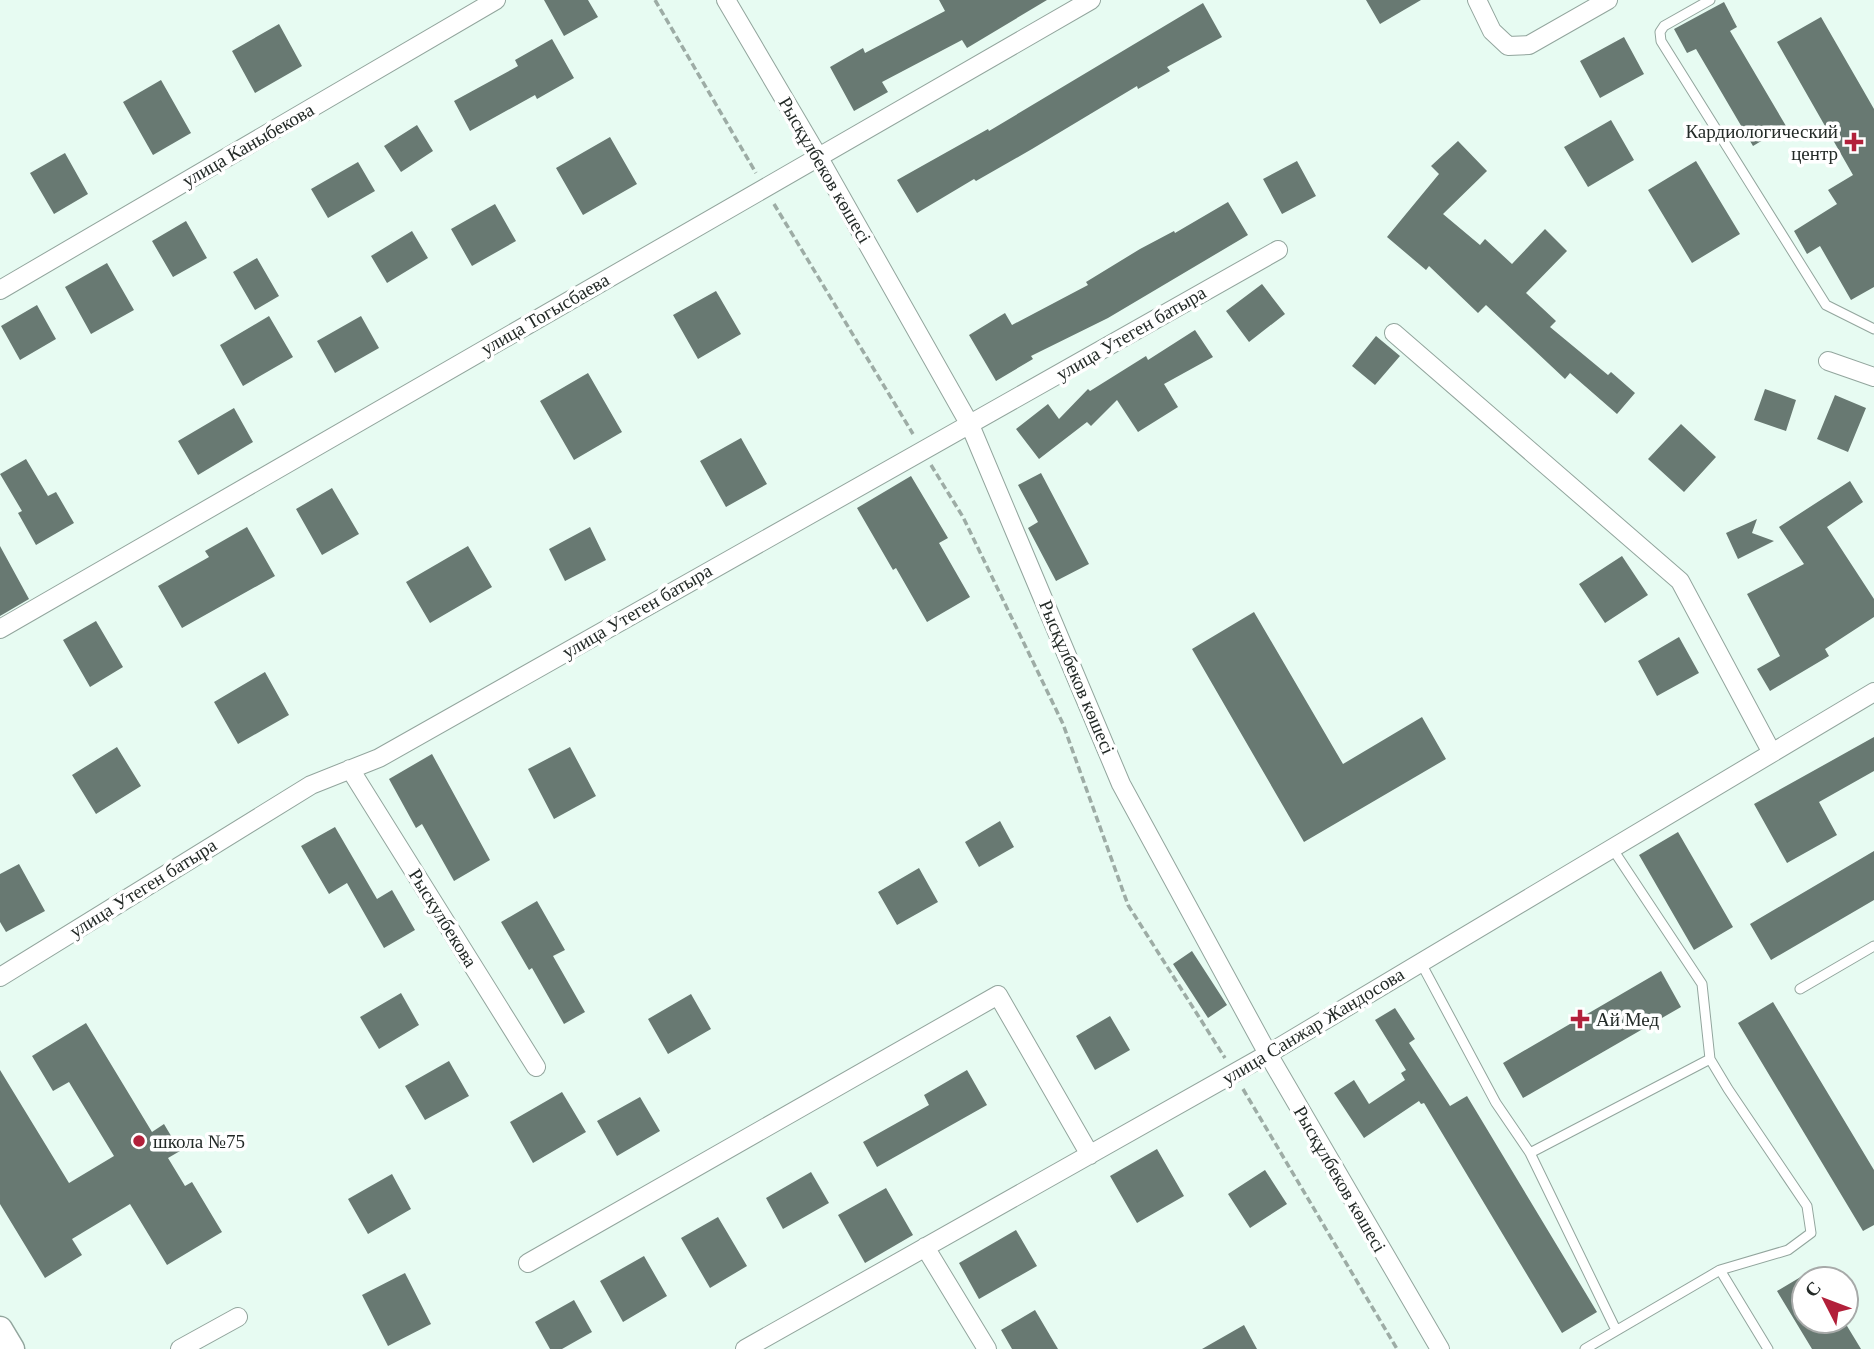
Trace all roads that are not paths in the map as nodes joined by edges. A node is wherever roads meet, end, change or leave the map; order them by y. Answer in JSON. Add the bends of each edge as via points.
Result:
{"nodes":[{"id":1,"x":496,"y":0,"type":"edge"},
{"id":2,"x":726,"y":0,"type":"edge"},
{"id":3,"x":1091,"y":0,"type":"edge"},
{"id":4,"x":1477,"y":0,"type":"edge"},
{"id":5,"x":1608,"y":0,"type":"edge"},
{"id":6,"x":1710,"y":0,"type":"edge"},
{"id":7,"x":819,"y":158,"type":"junction"},
{"id":8,"x":1278,"y":250,"type":"dead end"},
{"id":9,"x":0,"y":290,"type":"edge"},
{"id":10,"x":1874,"y":329,"type":"edge"},
{"id":11,"x":1394,"y":333,"type":"dead end"},
{"id":12,"x":1828,"y":361,"type":"dead end"},
{"id":13,"x":1874,"y":377,"type":"edge"},
{"id":14,"x":970,"y":425,"type":"junction"},
{"id":15,"x":0,"y":629,"type":"edge"},
{"id":16,"x":1874,"y":692,"type":"edge"},
{"id":17,"x":1772,"y":753,"type":"junction"},
{"id":18,"x":350,"y":769,"type":"junction"},
{"id":19,"x":1612,"y":848,"type":"junction"},
{"id":20,"x":1874,"y":946,"type":"edge"},
{"id":21,"x":1421,"y":963,"type":"junction"},
{"id":22,"x":0,"y":977,"type":"edge"},
{"id":23,"x":1800,"y":989,"type":"dead end"},
{"id":24,"x":1268,"y":1054,"type":"junction"},
{"id":25,"x":1710,"y":1059,"type":"junction"},
{"id":26,"x":536,"y":1067,"type":"dead end"},
{"id":27,"x":1530,"y":1153,"type":"junction"},
{"id":28,"x":1090,"y":1155,"type":"junction"},
{"id":29,"x":925,"y":1247,"type":"junction"},
{"id":30,"x":528,"y":1263,"type":"dead end"},
{"id":31,"x":1720,"y":1270,"type":"junction"},
{"id":32,"x":238,"y":1317,"type":"dead end"},
{"id":33,"x":0,"y":1329,"type":"edge"},
{"id":34,"x":1616,"y":1330,"type":"junction"},
{"id":35,"x":12,"y":1349,"type":"edge"},
{"id":36,"x":180,"y":1349,"type":"edge"},
{"id":37,"x":745,"y":1349,"type":"edge"},
{"id":38,"x":987,"y":1349,"type":"edge"},
{"id":39,"x":1440,"y":1349,"type":"edge"},
{"id":40,"x":1585,"y":1349,"type":"edge"},
{"id":41,"x":1768,"y":1349,"type":"edge"}],
"edges":[{"from":1,"to":9,"type":"street","name":"улица Каныбекова"},
{"from":2,"to":7,"type":"street","name":"Рысқұлбеков көшесі"},
{"from":3,"to":7,"type":"street","name":"улица Тогысбаева"},
{"from":4,"to":5,"type":"street","via":[[1492,31],[1508,46],[1528,46]]},
{"from":6,"to":10,"type":"lane","via":[[1664,26],[1661,41],[1826,305]]},
{"from":7,"to":14,"type":"street","name":"Рысқұлбеков көшесі"},
{"from":7,"to":15,"type":"street","name":"улица Тогысбаева"},
{"from":8,"to":14,"type":"street","name":"улица Утеген батыра"},
{"from":11,"to":17,"type":"street","via":[[1680,581]]},
{"from":12,"to":13,"type":"street"},
{"from":14,"to":18,"type":"street","name":"улица Утеген батыра","via":[[379,758]]},
{"from":14,"to":24,"type":"street","name":"Рысқұлбеков көшесі","via":[[1121,784]]},
{"from":16,"to":17,"type":"street","name":"улица Санжар Жандосова"},
{"from":17,"to":19,"type":"street","name":"улица Санжар Жандосова"},
{"from":18,"to":22,"type":"street","name":"улица Утеген батыра","via":[[311,785]]},
{"from":18,"to":26,"type":"street","name":"Рыскулбекова"},
{"from":19,"to":21,"type":"street","name":"улица Санжар Жандосова"},
{"from":19,"to":25,"type":"lane","via":[[1702,984]]},
{"from":20,"to":23,"type":"lane"},
{"from":21,"to":24,"type":"street","name":"улица Санжар Жандосова"},
{"from":21,"to":27,"type":"lane","via":[[1496,1103]]},
{"from":24,"to":28,"type":"street","name":"улица Санжар Жандосова"},
{"from":24,"to":39,"type":"street","name":"Рысқұлбеков көшесі"},
{"from":25,"to":27,"type":"lane"},
{"from":25,"to":31,"type":"lane","via":[[1807,1206],[1811,1233],[1788,1250]]},
{"from":27,"to":34,"type":"lane"},
{"from":28,"to":29,"type":"street","name":"улица Санжар Жандосова"},
{"from":28,"to":30,"type":"street","via":[[998,995]]},
{"from":29,"to":37,"type":"street","name":"улица Санжар Жандосова"},
{"from":29,"to":38,"type":"street"},
{"from":31,"to":34,"type":"lane"},
{"from":31,"to":41,"type":"lane"},
{"from":32,"to":36,"type":"street"},
{"from":33,"to":35,"type":"street"},
{"from":34,"to":40,"type":"lane"}]}
